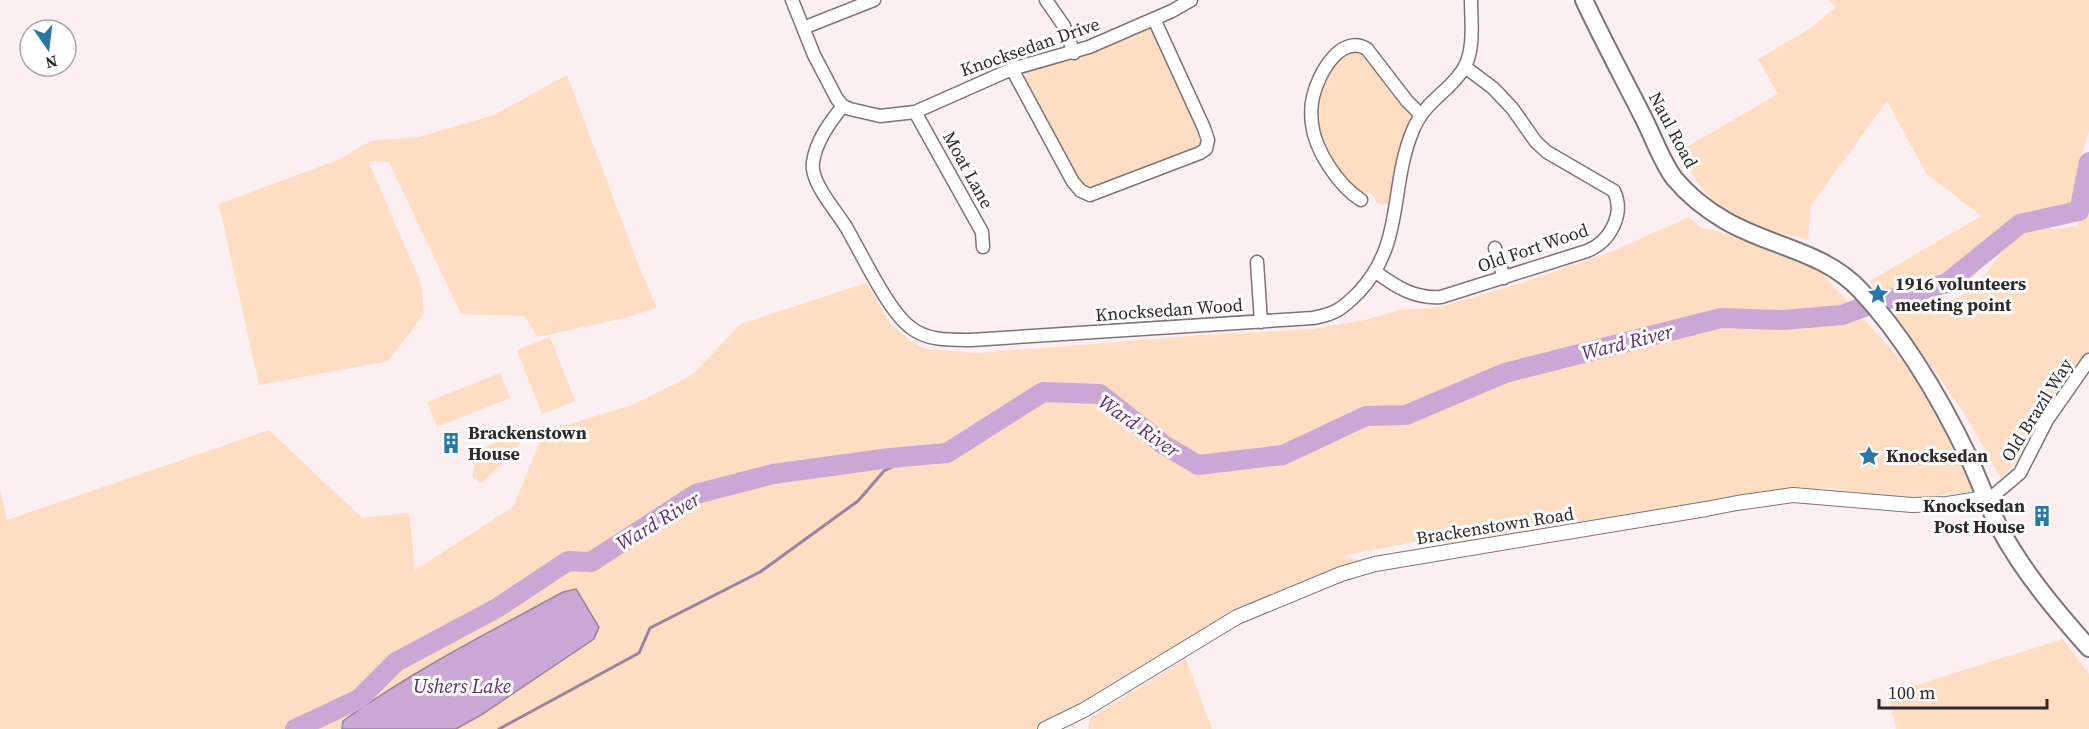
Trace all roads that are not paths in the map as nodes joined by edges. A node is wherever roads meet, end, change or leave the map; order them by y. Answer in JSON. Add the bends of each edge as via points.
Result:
{"nodes":[{"id":1,"x":792,"y":0,"type":"edge"},
{"id":2,"x":874,"y":0,"type":"edge"},
{"id":3,"x":1046,"y":0,"type":"edge"},
{"id":4,"x":1191,"y":0,"type":"edge"},
{"id":5,"x":1471,"y":0,"type":"edge"},
{"id":6,"x":1584,"y":0,"type":"edge"},
{"id":7,"x":1154,"y":19,"type":"junction"},
{"id":8,"x":803,"y":28,"type":"junction"},
{"id":9,"x":1074,"y":52,"type":"junction"},
{"id":10,"x":1465,"y":67,"type":"junction"},
{"id":11,"x":1012,"y":69,"type":"junction"},
{"id":12,"x":843,"y":106,"type":"junction"},
{"id":13,"x":915,"y":112,"type":"junction"},
{"id":14,"x":1420,"y":114,"type":"junction"},
{"id":15,"x":1361,"y":200,"type":"dead end"},
{"id":16,"x":983,"y":247,"type":"dead end"},
{"id":17,"x":1495,"y":248,"type":"dead end"},
{"id":18,"x":1257,"y":262,"type":"dead end"},
{"id":19,"x":1376,"y":272,"type":"junction"},
{"id":20,"x":1504,"y":278,"type":"junction"},
{"id":21,"x":1261,"y":322,"type":"junction"},
{"id":22,"x":2089,"y":360,"type":"edge"},
{"id":23,"x":1987,"y":501,"type":"junction"},
{"id":24,"x":2089,"y":648,"type":"edge"},
{"id":25,"x":1045,"y":729,"type":"edge"}],
"edges":[{"from":1,"to":8,"type":"street"},
{"from":2,"to":8,"type":"street"},
{"from":3,"to":9,"type":"street","via":[[1064,26]]},
{"from":4,"to":7,"type":"street","name":"Knocksedan Drive"},
{"from":5,"to":10,"type":"street","via":[[1470,45]]},
{"from":6,"to":23,"type":"main road","name":"Naul Road","via":[[1673,177],[1698,202],[1726,221],[1823,261],[1861,291],[1919,368],[1969,459]]},
{"from":7,"to":9,"type":"street","name":"Knocksedan Drive"},
{"from":7,"to":11,"type":"street","via":[[1204,128],[1206,149],[1090,195],[1073,182]]},
{"from":8,"to":12,"type":"street"},
{"from":9,"to":11,"type":"street","name":"Knocksedan Drive"},
{"from":10,"to":14,"type":"street","name":"Knocksedan Wood"},
{"from":10,"to":20,"type":"street","name":"Old Fort Wood","via":[[1493,88],[1547,152],[1608,186],[1618,204],[1611,232],[1596,248]]},
{"from":11,"to":13,"type":"street","name":"Knocksedan Drive"},
{"from":12,"to":13,"type":"street","name":"Knocksedan Drive","via":[[880,116]]},
{"from":12,"to":21,"type":"street","name":"Knocksedan Wood","via":[[822,137],[813,163],[816,182],[892,307],[920,334],[971,340]]},
{"from":13,"to":16,"type":"street","name":"Moat Lane","via":[[982,232]]},
{"from":14,"to":15,"type":"street","via":[[1367,50],[1360,45],[1349,46],[1336,54],[1313,96],[1313,131],[1322,156],[1347,192]]},
{"from":14,"to":19,"type":"street","name":"Knocksedan Wood","via":[[1402,165],[1394,225]]},
{"from":17,"to":20,"type":"street"},
{"from":18,"to":21,"type":"street"},
{"from":19,"to":20,"type":"street","name":"Old Fort Wood","via":[[1402,290],[1427,298]]},
{"from":19,"to":21,"type":"street","name":"Knocksedan Wood","via":[[1334,313]]},
{"from":22,"to":23,"type":"street","name":"Old Brazil Way","via":[[2047,420],[2020,473]]},
{"from":23,"to":24,"type":"main road","via":[[2032,579]]},
{"from":23,"to":25,"type":"street","name":"Brackenstown Road","via":[[1912,505],[1793,495],[1375,564],[1322,581],[1238,617],[1084,710]]}]}
